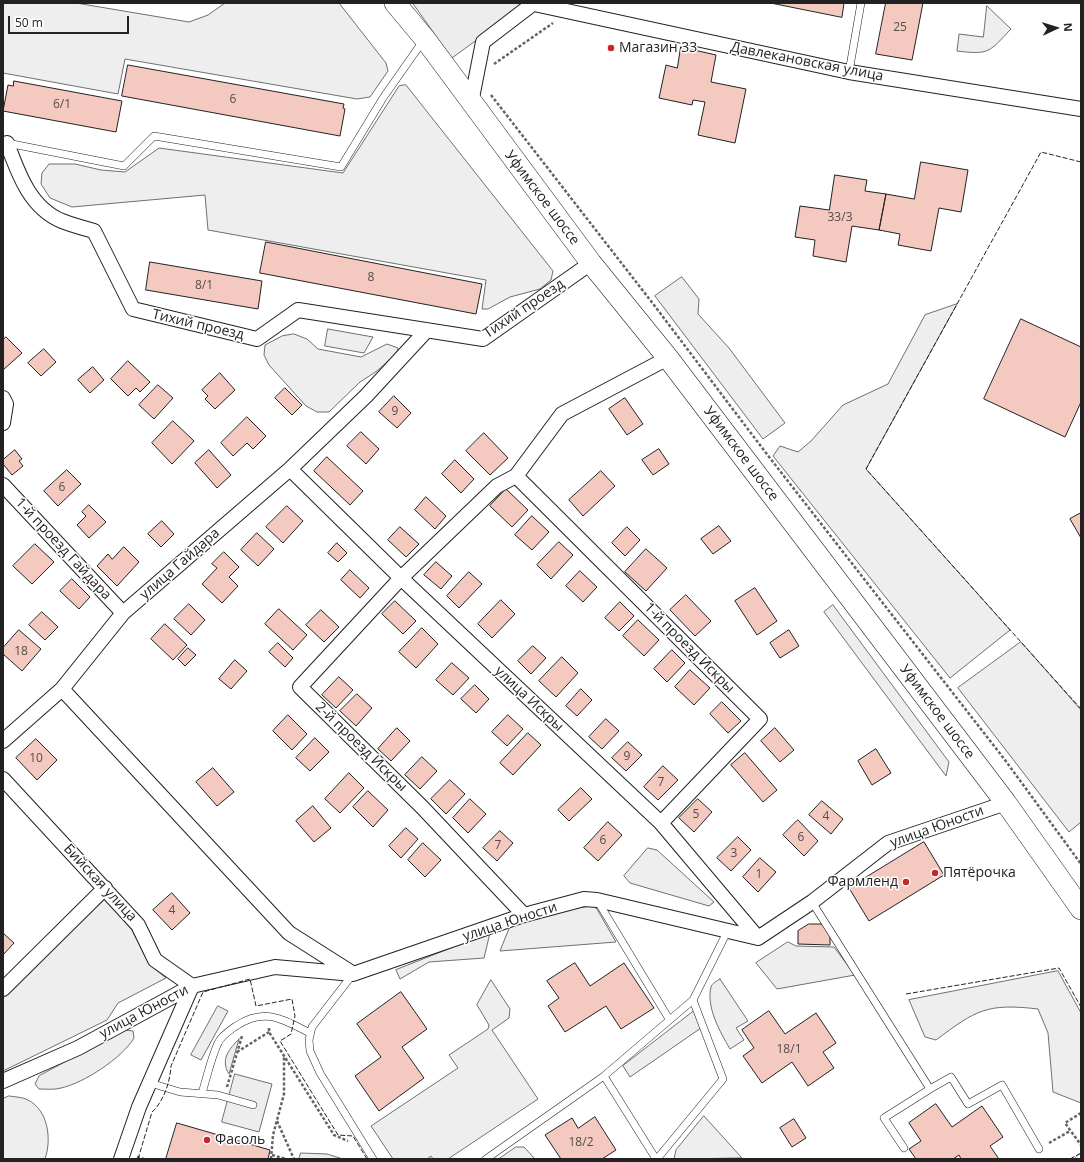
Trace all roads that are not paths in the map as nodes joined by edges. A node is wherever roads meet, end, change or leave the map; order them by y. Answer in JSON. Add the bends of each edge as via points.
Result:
{"nodes":[{"id":1,"x":395,"y":3,"type":"edge"},
{"id":2,"x":862,"y":3,"type":"edge"},
{"id":3,"x":534,"y":4,"type":"edge"},
{"id":4,"x":424,"y":40,"type":"junction"},
{"id":5,"x":849,"y":72,"type":"junction"},
{"id":6,"x":471,"y":103,"type":"junction"},
{"id":7,"x":1081,"y":109,"type":"edge"},
{"id":8,"x":5,"y":143,"type":"edge"},
{"id":9,"x":591,"y":263,"type":"junction"},
{"id":10,"x":427,"y":330,"type":"junction"},
{"id":11,"x":668,"y":358,"type":"junction"},
{"id":12,"x":3,"y":398,"type":"edge"},
{"id":13,"x":3,"y":423,"type":"edge"},
{"id":14,"x":290,"y":469,"type":"junction"},
{"id":15,"x":516,"y":476,"type":"junction"},
{"id":16,"x":3,"y":485,"type":"edge"},
{"id":17,"x":401,"y":578,"type":"junction"},
{"id":18,"x":123,"y":613,"type":"junction"},
{"id":19,"x":62,"y":689,"type":"junction"},
{"id":20,"x":3,"y":741,"type":"edge"},
{"id":21,"x":3,"y":779,"type":"edge"},
{"id":22,"x":1006,"y":803,"type":"junction"},
{"id":23,"x":661,"y":823,"type":"junction"},
{"id":24,"x":105,"y":888,"type":"junction"},
{"id":25,"x":597,"y":900,"type":"junction"},
{"id":26,"x":812,"y":902,"type":"junction"},
{"id":27,"x":1081,"y":909,"type":"edge"},
{"id":28,"x":524,"y":915,"type":"junction"},
{"id":29,"x":728,"y":930,"type":"junction"},
{"id":30,"x":758,"y":938,"type":"junction"},
{"id":31,"x":353,"y":974,"type":"junction"},
{"id":32,"x":192,"y":986,"type":"junction"},
{"id":33,"x":3,"y":989,"type":"edge"},
{"id":34,"x":693,"y":1000,"type":"junction"},
{"id":35,"x":669,"y":1019,"type":"junction"},
{"id":36,"x":310,"y":1033,"type":"junction"},
{"id":37,"x":604,"y":1076,"type":"junction"},
{"id":38,"x":3,"y":1081,"type":"edge"},
{"id":39,"x":150,"y":1083,"type":"junction"},
{"id":40,"x":930,"y":1089,"type":"junction"},
{"id":41,"x":202,"y":1093,"type":"junction"},
{"id":42,"x":253,"y":1105,"type":"dead end"},
{"id":43,"x":904,"y":1148,"type":"dead end"},
{"id":44,"x":1039,"y":1149,"type":"road end"},
{"id":45,"x":121,"y":1159,"type":"edge"},
{"id":46,"x":373,"y":1159,"type":"edge"},
{"id":47,"x":486,"y":1159,"type":"edge"},
{"id":48,"x":656,"y":1159,"type":"edge"}],
"edges":[{"from":1,"to":4,"type":"main road","name":"Уфимское шоссе"},
{"from":2,"to":5,"type":"lane"},
{"from":3,"to":5,"type":"street","name":"Давлекановская улица"},
{"from":3,"to":6,"type":"street","via":[[483,42]]},
{"from":4,"to":6,"type":"main road","name":"Уфимское шоссе"},
{"from":4,"to":8,"type":"lane","via":[[383,98],[341,167],[154,136],[124,166]]},
{"from":5,"to":7,"type":"street","name":"Давлекановская улица"},
{"from":6,"to":9,"type":"main road","name":"Уфимское шоссе"},
{"from":8,"to":10,"type":"street","name":"Тихий проезд","via":[[19,175],[39,207],[61,221],[94,231],[133,309],[257,339],[298,310]]},
{"from":9,"to":10,"type":"street","name":"Тихий проезд","via":[[483,339]]},
{"from":9,"to":11,"type":"main road","name":"Уфимское шоссе"},
{"from":10,"to":14,"type":"street","name":"улица Гайдара","via":[[366,396]]},
{"from":11,"to":15,"type":"street","via":[[562,414]]},
{"from":11,"to":22,"type":"main road","name":"Уфимское шоссе"},
{"from":12,"to":13,"type":"street","via":[[6,404]]},
{"from":14,"to":17,"type":"street","name":"улица Искры"},
{"from":14,"to":18,"type":"street","name":"улица Гайдара"},
{"from":15,"to":17,"type":"street","via":[[497,486]]},
{"from":15,"to":23,"type":"street","name":"1-й проезд Искры","via":[[760,719]]},
{"from":16,"to":18,"type":"street","name":"1-й проезд Гайдара"},
{"from":17,"to":23,"type":"street","name":"улица Искры"},
{"from":17,"to":28,"type":"street","name":"2-й проезд Искры","via":[[300,687],[422,807]]},
{"from":18,"to":19,"type":"street","name":"улица Гайдара"},
{"from":19,"to":20,"type":"street","name":"улица Гайдара"},
{"from":19,"to":31,"type":"street","via":[[289,933]]},
{"from":21,"to":24,"type":"street","name":"Бийская улица"},
{"from":22,"to":26,"type":"street","name":"улица Юности","via":[[888,843]]},
{"from":22,"to":27,"type":"main road","name":"Уфимское шоссе"},
{"from":23,"to":30,"type":"street","name":"улица Искры"},
{"from":24,"to":32,"type":"street","name":"Бийская улица","via":[[138,925],[155,960]]},
{"from":24,"to":33,"type":"street"},
{"from":25,"to":28,"type":"street","name":"улица Юности","via":[[584,899]]},
{"from":25,"to":29,"type":"street","name":"улица Юности"},
{"from":25,"to":35,"type":"lane"},
{"from":26,"to":30,"type":"street","name":"улица Юности"},
{"from":26,"to":40,"type":"lane"},
{"from":28,"to":31,"type":"street","name":"улица Юности"},
{"from":29,"to":30,"type":"street","name":"улица Юности"},
{"from":29,"to":34,"type":"lane"},
{"from":31,"to":32,"type":"street","name":"улица Юности","via":[[275,967]]},
{"from":31,"to":36,"type":"lane"},
{"from":32,"to":38,"type":"street","name":"улица Юности","via":[[78,1048]]},
{"from":32,"to":39,"type":"street"},
{"from":34,"to":35,"type":"lane"},
{"from":34,"to":48,"type":"lane","via":[[723,1078]]},
{"from":35,"to":37,"type":"lane"},
{"from":36,"to":41,"type":"lane","via":[[286,1020],[269,1016],[248,1018],[226,1032],[218,1042]]},
{"from":36,"to":46,"type":"lane","via":[[310,1051],[320,1073]]},
{"from":37,"to":47,"type":"lane"},
{"from":37,"to":48,"type":"lane"},
{"from":39,"to":41,"type":"lane","via":[[180,1092]]},
{"from":39,"to":45,"type":"street"},
{"from":40,"to":43,"type":"lane","via":[[884,1118]]},
{"from":40,"to":44,"type":"lane","via":[[952,1077],[968,1104],[1002,1086]]},
{"from":41,"to":42,"type":"lane","via":[[224,1096]]}]}
